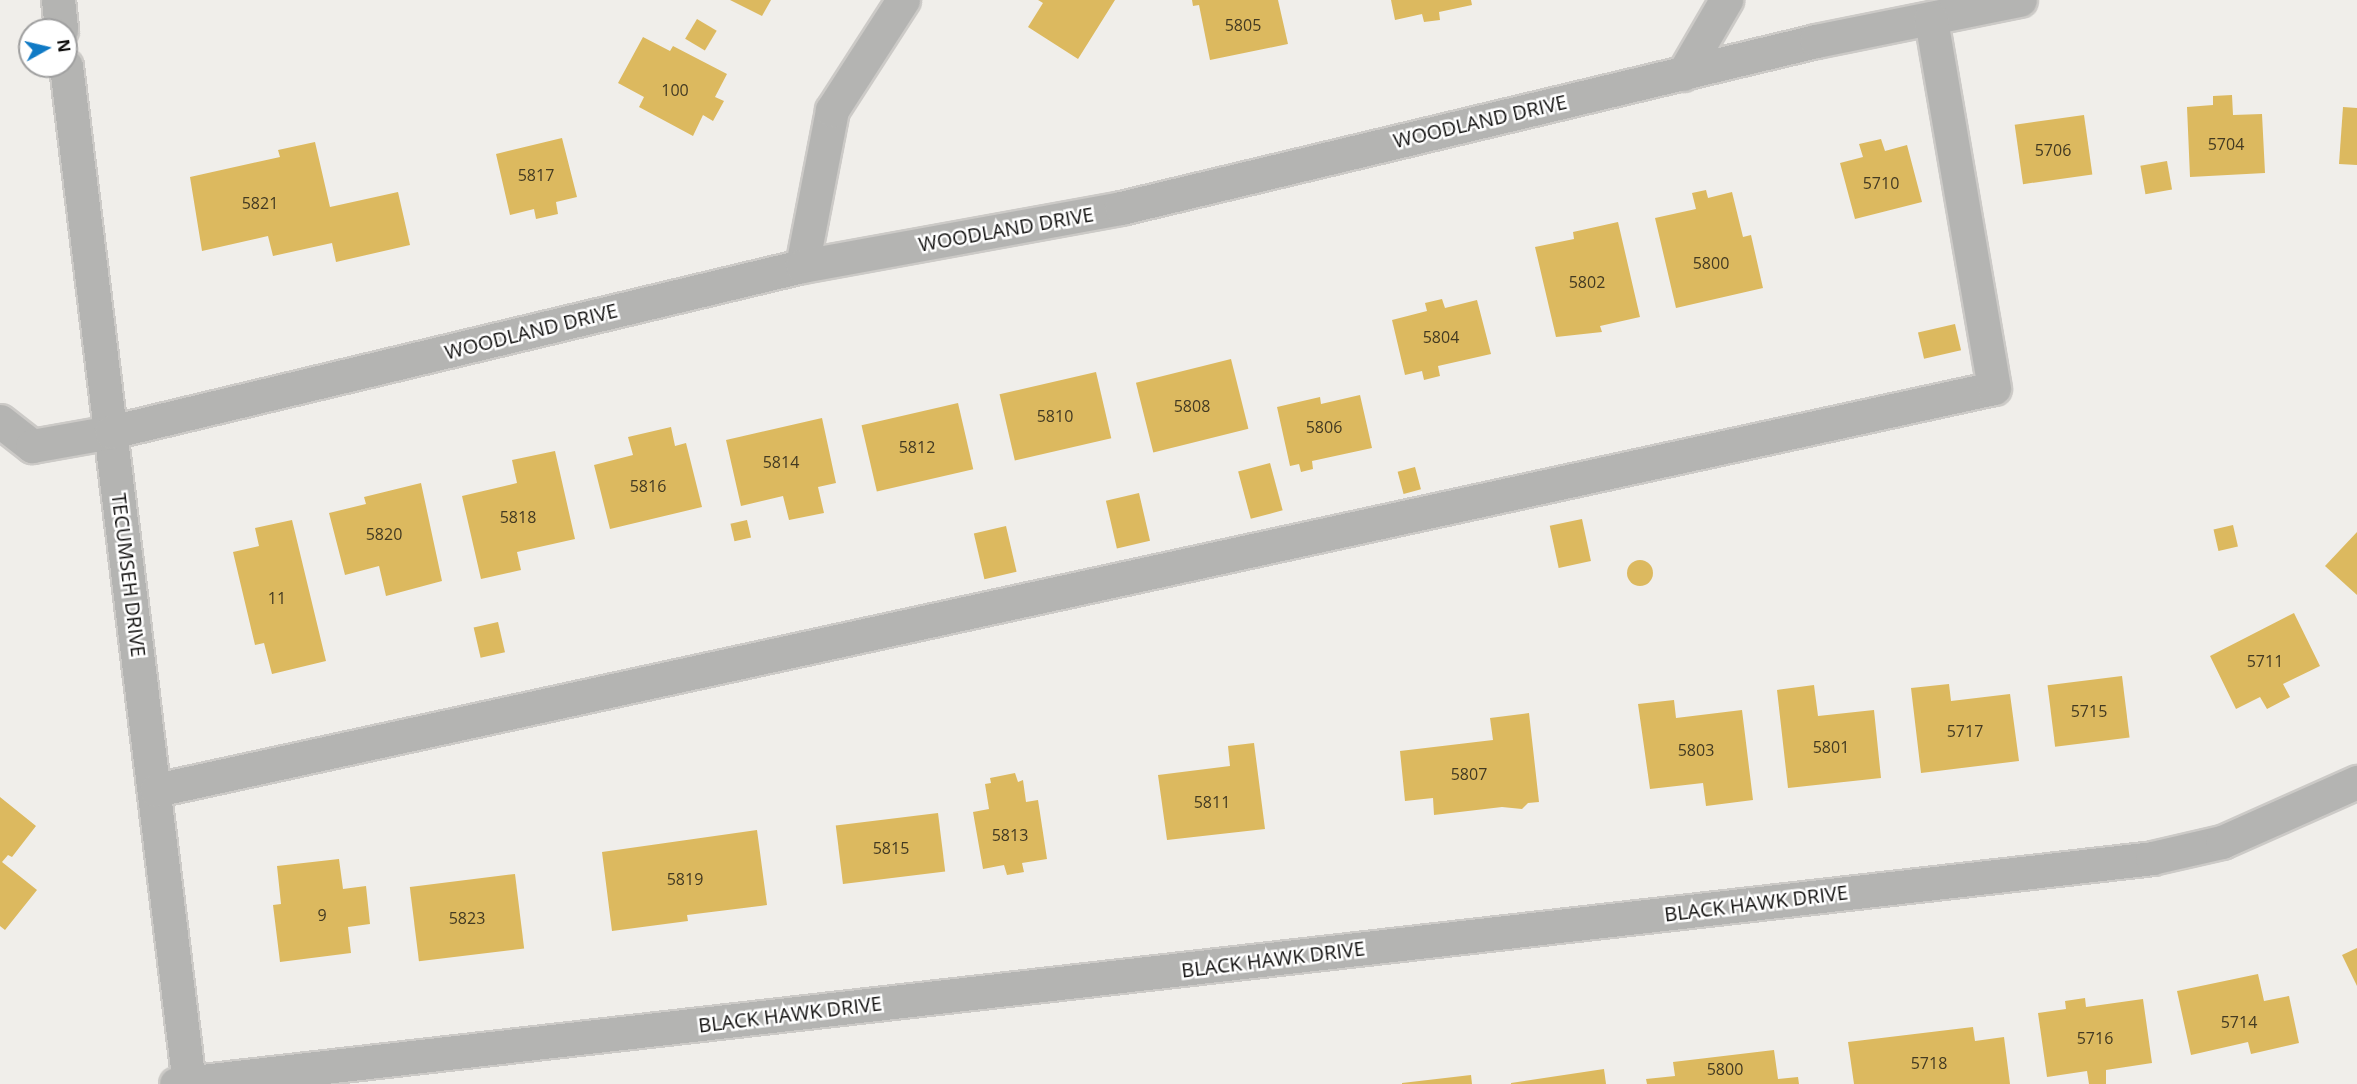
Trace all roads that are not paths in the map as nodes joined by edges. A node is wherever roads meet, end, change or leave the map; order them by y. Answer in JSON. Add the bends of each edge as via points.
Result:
{"nodes":[{"id":1,"x":58,"y":0,"type":"edge"},
{"id":2,"x":903,"y":0,"type":"edge"},
{"id":3,"x":1726,"y":0,"type":"edge"},
{"id":4,"x":2020,"y":0,"type":"edge"},
{"id":5,"x":60,"y":18,"type":"edge"},
{"id":6,"x":1931,"y":18,"type":"junction"},
{"id":7,"x":1683,"y":74,"type":"junction"},
{"id":8,"x":67,"y":78,"type":"edge"},
{"id":9,"x":802,"y":266,"type":"junction"},
{"id":10,"x":0,"y":421,"type":"edge"},
{"id":11,"x":111,"y":432,"type":"junction"},
{"id":12,"x":2357,"y":782,"type":"edge"},
{"id":13,"x":156,"y":790,"type":"junction"},
{"id":14,"x":184,"y":1083,"type":"edge"}],
"edges":[{"from":1,"to":5,"type":"street"},
{"from":2,"to":9,"type":"street","via":[[832,110]]},
{"from":3,"to":7,"type":"street"},
{"from":4,"to":6,"type":"street","name":"WOODLAND DRIVE"},
{"from":6,"to":7,"type":"street","name":"WOODLAND DRIVE"},
{"from":6,"to":13,"type":"street","via":[[1995,388]]},
{"from":7,"to":9,"type":"street","name":"WOODLAND DRIVE","via":[[1121,208]]},
{"from":8,"to":11,"type":"street","name":"TECUMSEH DRIVE"},
{"from":9,"to":11,"type":"street","name":"WOODLAND DRIVE"},
{"from":10,"to":11,"type":"street","name":"WOODLAND DRIVE","via":[[32,446]]},
{"from":11,"to":13,"type":"street","name":"TECUMSEH DRIVE"},
{"from":12,"to":14,"type":"street","name":"BLACK HAWK DRIVE","via":[[2222,842],[2152,858]]},
{"from":13,"to":14,"type":"street","name":"TECUMSEH DRIVE"}]}
